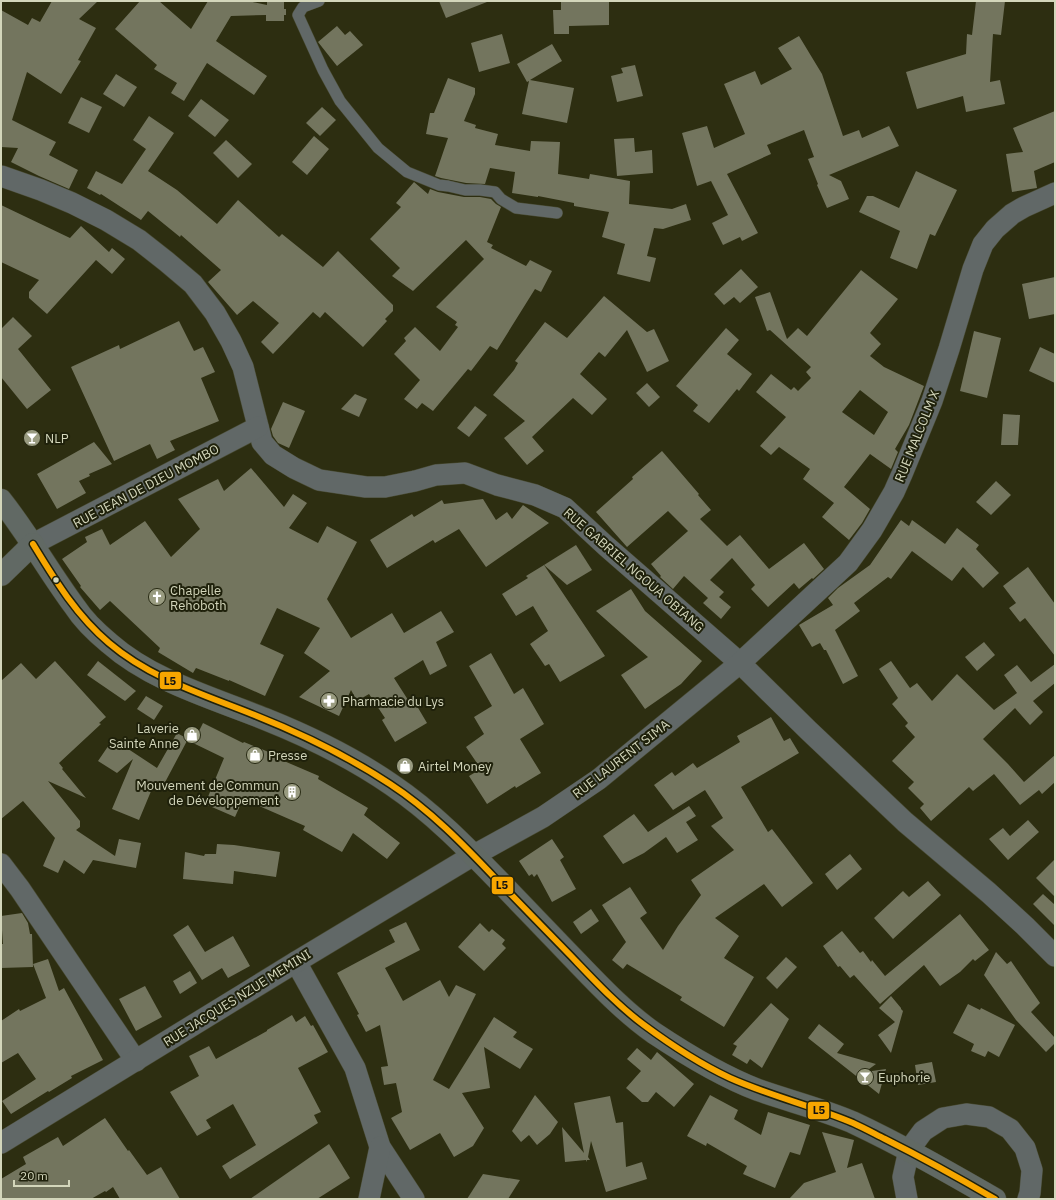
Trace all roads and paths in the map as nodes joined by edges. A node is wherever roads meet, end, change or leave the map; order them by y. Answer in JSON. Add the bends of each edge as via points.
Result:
{"nodes":[{"id":1,"x":319,"y":1,"type":"edge"},
{"id":2,"x":1,"y":176,"type":"edge"},
{"id":3,"x":1055,"y":193,"type":"edge"},
{"id":4,"x":558,"y":213,"type":"dead end"},
{"id":5,"x":258,"y":427,"type":"junction"},
{"id":6,"x":1,"y":500,"type":"edge"},
{"id":7,"x":33,"y":544,"type":"junction"},
{"id":8,"x":1,"y":575,"type":"edge"},
{"id":9,"x":740,"y":663,"type":"junction"},
{"id":10,"x":474,"y":856,"type":"junction"},
{"id":11,"x":1,"y":864,"type":"edge"},
{"id":12,"x":1055,"y":956,"type":"edge"},
{"id":13,"x":296,"y":962,"type":"junction"},
{"id":14,"x":136,"y":1061,"type":"junction"},
{"id":15,"x":1,"y":1143,"type":"edge"},
{"id":16,"x":380,"y":1147,"type":"junction"},
{"id":17,"x":909,"y":1150,"type":"junction"},
{"id":18,"x":369,"y":1199,"type":"edge"},
{"id":19,"x":414,"y":1199,"type":"edge"},
{"id":20,"x":907,"y":1199,"type":"edge"},
{"id":21,"x":995,"y":1199,"type":"edge"},
{"id":22,"x":1028,"y":1199,"type":"edge"}],
"edges":[{"from":1,"to":4,"type":"lane","via":[[303,7],[298,15],[340,101],[378,148],[407,172],[439,185],[495,192],[516,208]]},
{"from":2,"to":5,"type":"street","name":"RUE GABRIEL NGOUA OBIANG","via":[[41,190],[106,220],[139,240],[193,284],[215,313],[243,367]]},
{"from":3,"to":9,"type":"street","name":"RUE MALCOLM X","via":[[1012,214],[983,244],[932,401],[894,492],[872,530],[848,563]]},
{"from":5,"to":7,"type":"street","name":"RUE JEAN DE DIEU MOMBO"},
{"from":5,"to":9,"type":"street","name":"RUE GABRIEL NGOUA OBIANG","via":[[262,442],[273,455],[319,480],[384,487],[436,475],[465,473],[535,495],[565,508]]},
{"from":6,"to":7,"type":"main road"},
{"from":7,"to":8,"type":"main road"},
{"from":7,"to":10,"type":"main road","via":[[76,609],[111,645],[140,665],[172,682],[268,720],[358,763],[415,802]]},
{"from":9,"to":10,"type":"street","name":"RUE LAURENT SIMA","via":[[599,779],[543,817]]},
{"from":9,"to":12,"type":"street","name":"RUE GABRIEL NGOUA OBIANG","via":[[905,822],[990,893]]},
{"from":10,"to":13,"type":"street","name":"RUE JACQUES NZUE MEMINI"},
{"from":10,"to":17,"type":"main road","via":[[602,988],[652,1032],[727,1077],[850,1121]]},
{"from":11,"to":14,"type":"street"},
{"from":13,"to":14,"type":"street","name":"RUE JACQUES NZUE MEMINI"},
{"from":13,"to":16,"type":"street","via":[[355,1068]]},
{"from":14,"to":15,"type":"street","name":"RUE JACQUES NZUE MEMINI"},
{"from":16,"to":18,"type":"street"},
{"from":16,"to":19,"type":"street"},
{"from":17,"to":20,"type":"street","via":[[902,1177]]},
{"from":17,"to":21,"type":"main road"},
{"from":17,"to":22,"type":"street","via":[[923,1131],[943,1118],[966,1114],[990,1117],[1010,1129],[1025,1148],[1032,1170]]}]}
